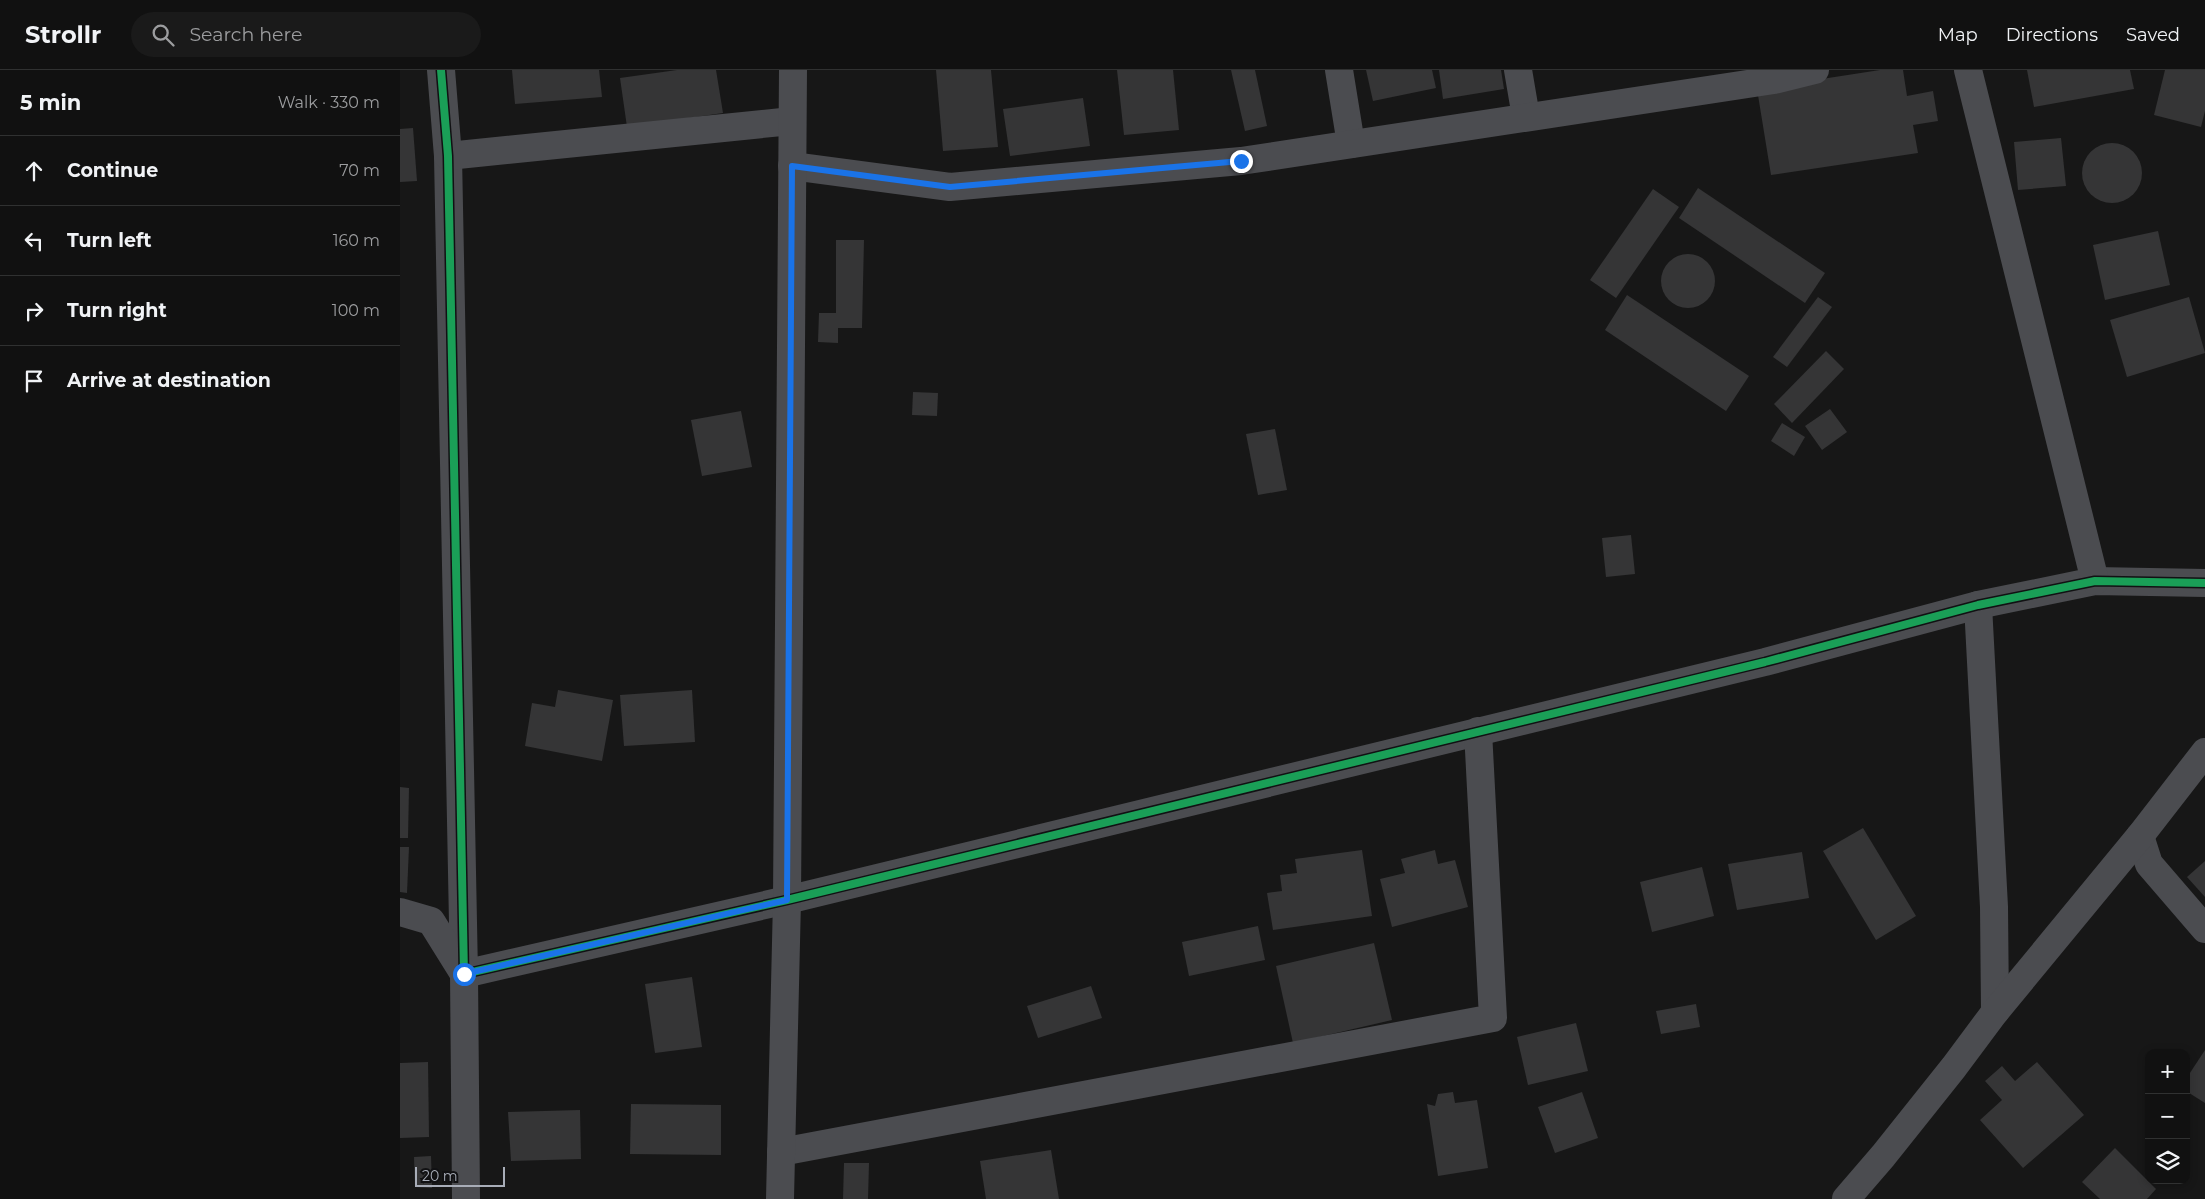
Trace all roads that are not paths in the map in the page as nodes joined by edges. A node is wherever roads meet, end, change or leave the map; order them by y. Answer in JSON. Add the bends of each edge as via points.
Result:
{"nodes":[{"id":1,"x":441,"y":70,"type":"edge"},
{"id":2,"x":792,"y":70,"type":"edge"},
{"id":3,"x":1339,"y":70,"type":"edge"},
{"id":4,"x":1518,"y":70,"type":"edge"},
{"id":5,"x":1815,"y":70,"type":"edge"},
{"id":6,"x":1968,"y":70,"type":"edge"},
{"id":7,"x":1526,"y":117,"type":"junction"},
{"id":8,"x":792,"y":121,"type":"junction"},
{"id":9,"x":1351,"y":144,"type":"junction"},
{"id":10,"x":448,"y":156,"type":"junction"},
{"id":11,"x":792,"y":166,"type":"junction"},
{"id":12,"x":2095,"y":582,"type":"junction"},
{"id":13,"x":2205,"y":584,"type":"edge"},
{"id":14,"x":1978,"y":605,"type":"junction"},
{"id":15,"x":1478,"y":731,"type":"junction"},
{"id":16,"x":2205,"y":752,"type":"edge"},
{"id":17,"x":2140,"y":836,"type":"junction"},
{"id":18,"x":787,"y":900,"type":"junction"},
{"id":19,"x":400,"y":912,"type":"edge"},
{"id":20,"x":2205,"y":930,"type":"edge"},
{"id":21,"x":464,"y":974,"type":"junction"},
{"id":22,"x":1995,"y":1012,"type":"junction"},
{"id":23,"x":781,"y":1152,"type":"junction"},
{"id":24,"x":466,"y":1199,"type":"edge"},
{"id":25,"x":780,"y":1199,"type":"edge"},
{"id":26,"x":1846,"y":1199,"type":"edge"}],
"edges":[{"from":1,"to":10,"type":"street"},
{"from":2,"to":8,"type":"street"},
{"from":3,"to":9,"type":"street"},
{"from":4,"to":7,"type":"street"},
{"from":5,"to":7,"type":"street","via":[[1774,80]]},
{"from":6,"to":12,"type":"street"},
{"from":7,"to":9,"type":"street"},
{"from":8,"to":10,"type":"street"},
{"from":8,"to":11,"type":"street"},
{"from":9,"to":11,"type":"street","via":[[1241,161],[950,187]]},
{"from":10,"to":21,"type":"street"},
{"from":11,"to":18,"type":"street"},
{"from":12,"to":13,"type":"street"},
{"from":12,"to":14,"type":"street"},
{"from":14,"to":15,"type":"street","via":[[1765,662]]},
{"from":14,"to":22,"type":"street","via":[[1994,907]]},
{"from":15,"to":18,"type":"street"},
{"from":15,"to":23,"type":"street","via":[[1493,1018]]},
{"from":16,"to":17,"type":"street"},
{"from":17,"to":20,"type":"street","via":[[2149,864]]},
{"from":17,"to":22,"type":"street"},
{"from":18,"to":21,"type":"street"},
{"from":18,"to":23,"type":"street"},
{"from":19,"to":21,"type":"street","via":[[431,921]]},
{"from":21,"to":24,"type":"street"},
{"from":22,"to":26,"type":"street"},
{"from":23,"to":25,"type":"street"}]}
